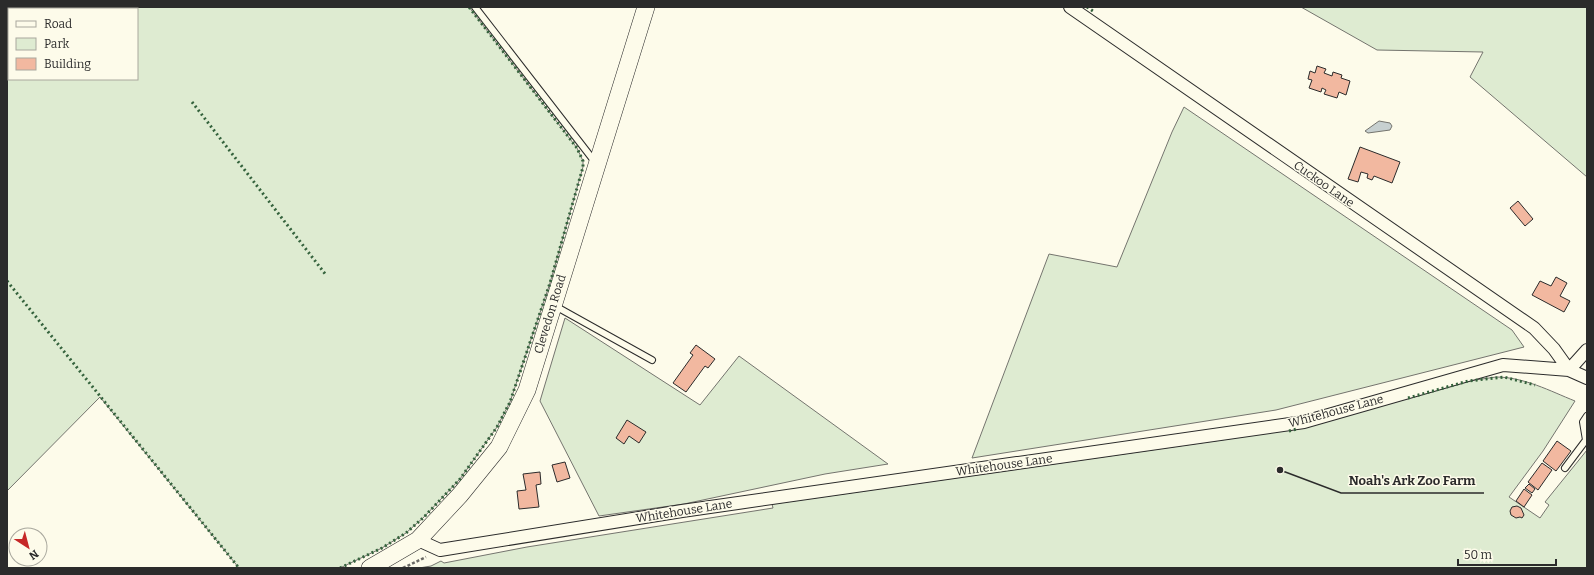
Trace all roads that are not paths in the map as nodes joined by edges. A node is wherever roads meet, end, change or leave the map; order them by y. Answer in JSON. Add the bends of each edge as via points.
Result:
{"nodes":[{"id":1,"x":475,"y":7,"type":"edge"},
{"id":2,"x":646,"y":7,"type":"edge"},
{"id":3,"x":1070,"y":7,"type":"edge"},
{"id":4,"x":596,"y":164,"type":"junction"},
{"id":5,"x":553,"y":305,"type":"junction"},
{"id":6,"x":1587,"y":350,"type":"edge"},
{"id":7,"x":652,"y":360,"type":"dead end"},
{"id":8,"x":1568,"y":370,"type":"junction"},
{"id":9,"x":1587,"y":378,"type":"edge"},
{"id":10,"x":1587,"y":416,"type":"edge"},
{"id":11,"x":1586,"y":441,"type":"edge"},
{"id":12,"x":1565,"y":468,"type":"dead end"},
{"id":13,"x":418,"y":540,"type":"junction"},
{"id":14,"x":370,"y":568,"type":"edge"}],
"edges":[{"from":1,"to":4,"type":"lane"},
{"from":2,"to":4,"type":"main road","name":"Clevedon Road"},
{"from":3,"to":8,"type":"street","name":"Cuckoo Lane","via":[[1534,328],[1554,349]]},
{"from":4,"to":5,"type":"main road","name":"Clevedon Road"},
{"from":5,"to":7,"type":"lane"},
{"from":5,"to":13,"type":"main road","name":"Clevedon Road","via":[[527,390],[499,447],[460,495]]},
{"from":6,"to":8,"type":"street"},
{"from":8,"to":9,"type":"street","name":"Whitehouse Lane"},
{"from":8,"to":13,"type":"street","name":"Whitehouse Lane","via":[[1503,365],[1304,422],[682,511],[440,550]]},
{"from":10,"to":11,"type":"lane","via":[[1583,422]]},
{"from":11,"to":12,"type":"lane"},
{"from":13,"to":14,"type":"main road","name":"Clevedon Road"}]}
